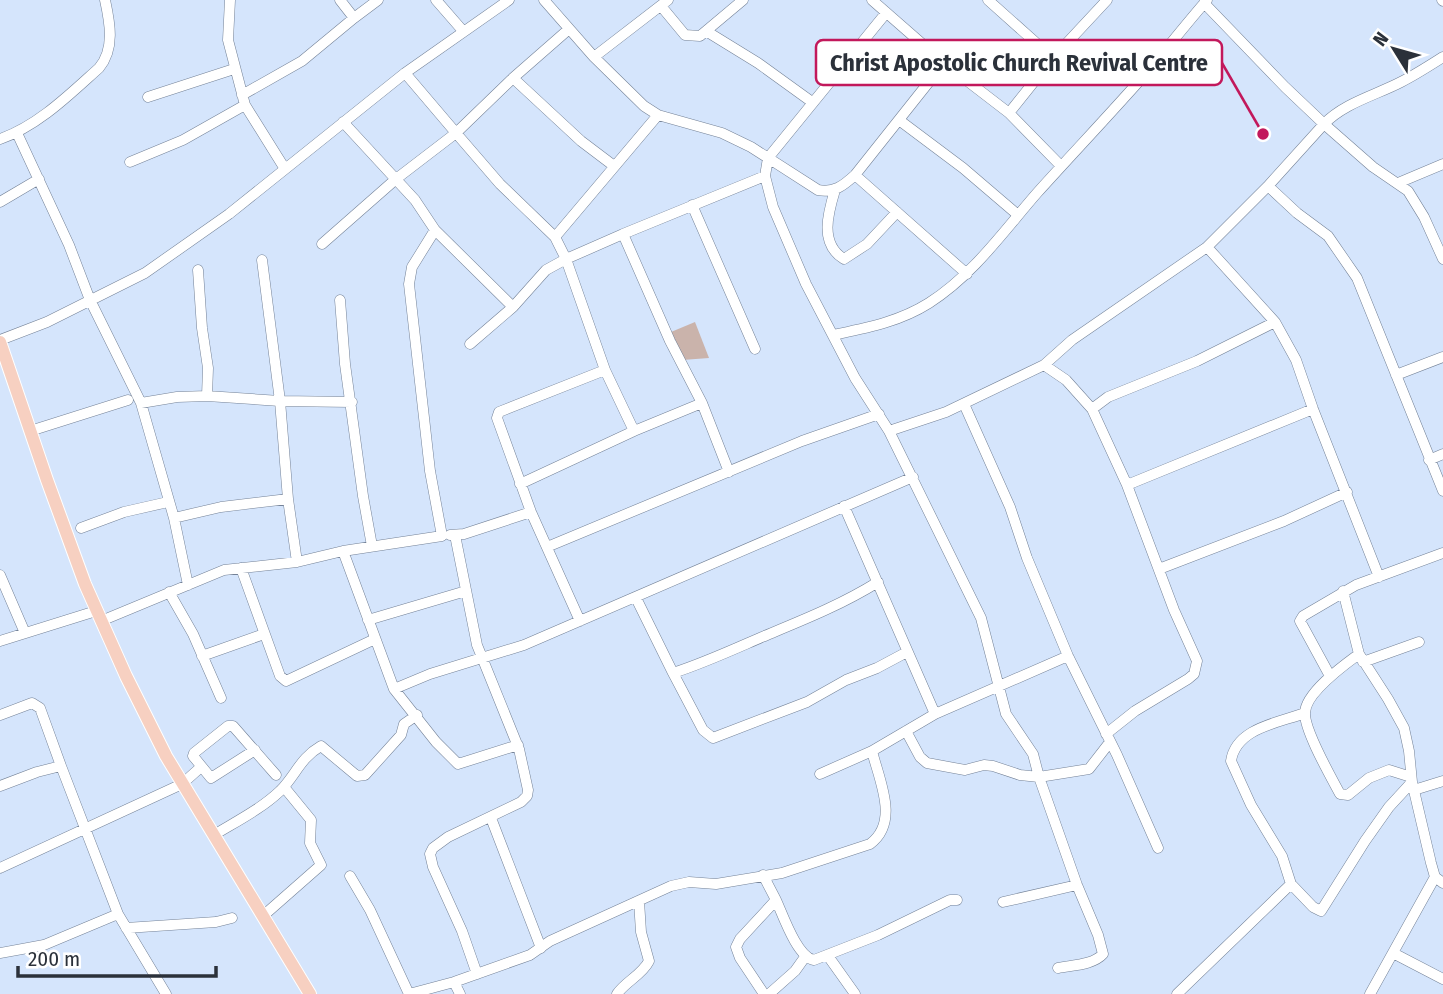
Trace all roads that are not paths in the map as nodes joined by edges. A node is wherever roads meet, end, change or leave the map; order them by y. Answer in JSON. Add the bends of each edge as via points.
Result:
{"nodes":[{"id":1,"x":104,"y":0,"type":"edge"},
{"id":2,"x":230,"y":0,"type":"edge"},
{"id":3,"x":340,"y":0,"type":"edge"},
{"id":4,"x":378,"y":0,"type":"edge"},
{"id":5,"x":436,"y":0,"type":"edge"},
{"id":6,"x":509,"y":0,"type":"edge"},
{"id":7,"x":544,"y":0,"type":"edge"},
{"id":8,"x":743,"y":0,"type":"edge"},
{"id":9,"x":872,"y":0,"type":"edge"},
{"id":10,"x":988,"y":0,"type":"edge"},
{"id":11,"x":1103,"y":1,"type":"edge"},
{"id":12,"x":1205,"y":2,"type":"edge"},
{"id":13,"x":665,"y":3,"type":"edge"},
{"id":14,"x":886,"y":13,"type":"junction"},
{"id":15,"x":354,"y":18,"type":"junction"},
{"id":16,"x":569,"y":29,"type":"junction"},
{"id":17,"x":463,"y":31,"type":"junction"},
{"id":18,"x":706,"y":31,"type":"junction"},
{"id":19,"x":594,"y":57,"type":"junction"},
{"id":20,"x":1443,"y":57,"type":"edge"},
{"id":21,"x":1053,"y":58,"type":"junction"},
{"id":22,"x":944,"y":63,"type":"junction"},
{"id":23,"x":234,"y":69,"type":"junction"},
{"id":24,"x":405,"y":73,"type":"junction"},
{"id":25,"x":513,"y":78,"type":"junction"},
{"id":26,"x":148,"y":97,"type":"dead end"},
{"id":27,"x":244,"y":100,"type":"junction"},
{"id":28,"x":812,"y":102,"type":"junction"},
{"id":29,"x":1009,"y":113,"type":"junction"},
{"id":30,"x":658,"y":115,"type":"junction"},
{"id":31,"x":899,"y":120,"type":"junction"},
{"id":32,"x":343,"y":122,"type":"junction"},
{"id":33,"x":1324,"y":124,"type":"junction"},
{"id":34,"x":17,"y":133,"type":"junction"},
{"id":35,"x":456,"y":133,"type":"junction"},
{"id":36,"x":0,"y":139,"type":"edge"},
{"id":37,"x":768,"y":158,"type":"junction"},
{"id":38,"x":130,"y":162,"type":"dead end"},
{"id":39,"x":1443,"y":164,"type":"edge"},
{"id":40,"x":614,"y":166,"type":"junction"},
{"id":41,"x":1061,"y":166,"type":"junction"},
{"id":42,"x":285,"y":169,"type":"junction"},
{"id":43,"x":765,"y":176,"type":"junction"},
{"id":44,"x":855,"y":176,"type":"junction"},
{"id":45,"x":39,"y":178,"type":"junction"},
{"id":46,"x":396,"y":179,"type":"junction"},
{"id":47,"x":1398,"y":183,"type":"junction"},
{"id":48,"x":1268,"y":186,"type":"junction"},
{"id":49,"x":835,"y":190,"type":"junction"},
{"id":50,"x":0,"y":202,"type":"edge"},
{"id":51,"x":692,"y":205,"type":"junction"},
{"id":52,"x":897,"y":212,"type":"junction"},
{"id":53,"x":1018,"y":215,"type":"junction"},
{"id":54,"x":435,"y":230,"type":"junction"},
{"id":55,"x":624,"y":234,"type":"junction"},
{"id":56,"x":555,"y":237,"type":"junction"},
{"id":57,"x":323,"y":244,"type":"dead end"},
{"id":58,"x":1207,"y":247,"type":"junction"},
{"id":59,"x":566,"y":259,"type":"junction"},
{"id":60,"x":1443,"y":259,"type":"edge"},
{"id":61,"x":262,"y":260,"type":"dead end"},
{"id":62,"x":198,"y":270,"type":"dead end"},
{"id":63,"x":967,"y":274,"type":"junction"},
{"id":64,"x":90,"y":300,"type":"junction"},
{"id":65,"x":340,"y":300,"type":"dead end"},
{"id":66,"x":513,"y":307,"type":"junction"},
{"id":67,"x":1275,"y":322,"type":"junction"},
{"id":68,"x":833,"y":335,"type":"junction"},
{"id":69,"x":0,"y":341,"type":"edge"},
{"id":70,"x":470,"y":344,"type":"dead end"},
{"id":71,"x":755,"y":349,"type":"dead end"},
{"id":72,"x":1443,"y":357,"type":"edge"},
{"id":73,"x":1044,"y":365,"type":"junction"},
{"id":74,"x":605,"y":370,"type":"junction"},
{"id":75,"x":1396,"y":375,"type":"junction"},
{"id":76,"x":207,"y":396,"type":"junction"},
{"id":77,"x":128,"y":400,"type":"dead end"},
{"id":78,"x":281,"y":401,"type":"junction"},
{"id":79,"x":352,"y":402,"type":"junction"},
{"id":80,"x":141,"y":403,"type":"junction"},
{"id":81,"x":702,"y":403,"type":"junction"},
{"id":82,"x":964,"y":404,"type":"junction"},
{"id":83,"x":1092,"y":409,"type":"junction"},
{"id":84,"x":1313,"y":410,"type":"junction"},
{"id":85,"x":879,"y":414,"type":"junction"},
{"id":86,"x":30,"y":431,"type":"junction"},
{"id":87,"x":889,"y":431,"type":"junction"},
{"id":88,"x":634,"y":432,"type":"junction"},
{"id":89,"x":1443,"y":454,"type":"edge"},
{"id":90,"x":1429,"y":460,"type":"junction"},
{"id":91,"x":729,"y":472,"type":"junction"},
{"id":92,"x":913,"y":477,"type":"junction"},
{"id":93,"x":520,"y":484,"type":"junction"},
{"id":94,"x":1127,"y":485,"type":"junction"},
{"id":95,"x":1443,"y":491,"type":"edge"},
{"id":96,"x":1347,"y":492,"type":"junction"},
{"id":97,"x":288,"y":499,"type":"junction"},
{"id":98,"x":168,"y":502,"type":"junction"},
{"id":99,"x":844,"y":506,"type":"junction"},
{"id":100,"x":531,"y":512,"type":"junction"},
{"id":101,"x":174,"y":518,"type":"junction"},
{"id":102,"x":81,"y":528,"type":"dead end"},
{"id":103,"x":455,"y":535,"type":"junction"},
{"id":104,"x":442,"y":536,"type":"junction"},
{"id":105,"x":372,"y":546,"type":"junction"},
{"id":106,"x":547,"y":547,"type":"junction"},
{"id":107,"x":343,"y":551,"type":"junction"},
{"id":108,"x":1443,"y":553,"type":"edge"},
{"id":109,"x":297,"y":562,"type":"junction"},
{"id":110,"x":241,"y":568,"type":"junction"},
{"id":111,"x":1159,"y":569,"type":"junction"},
{"id":112,"x":0,"y":575,"type":"edge"},
{"id":113,"x":1379,"y":577,"type":"junction"},
{"id":114,"x":878,"y":582,"type":"junction"},
{"id":115,"x":188,"y":585,"type":"junction"},
{"id":116,"x":466,"y":591,"type":"junction"},
{"id":117,"x":1343,"y":591,"type":"junction"},
{"id":118,"x":169,"y":592,"type":"junction"},
{"id":119,"x":636,"y":598,"type":"junction"},
{"id":120,"x":98,"y":616,"type":"junction"},
{"id":121,"x":368,"y":620,"type":"junction"},
{"id":122,"x":580,"y":621,"type":"junction"},
{"id":123,"x":24,"y":633,"type":"junction"},
{"id":124,"x":264,"y":634,"type":"junction"},
{"id":125,"x":375,"y":639,"type":"junction"},
{"id":126,"x":0,"y":642,"type":"edge"},
{"id":127,"x":1419,"y":642,"type":"dead end"},
{"id":128,"x":908,"y":652,"type":"junction"},
{"id":129,"x":202,"y":656,"type":"junction"},
{"id":130,"x":1068,"y":656,"type":"junction"},
{"id":131,"x":482,"y":658,"type":"junction"},
{"id":132,"x":1361,"y":658,"type":"junction"},
{"id":133,"x":673,"y":673,"type":"junction"},
{"id":134,"x":1330,"y":676,"type":"junction"},
{"id":135,"x":997,"y":687,"type":"junction"},
{"id":136,"x":394,"y":689,"type":"junction"},
{"id":137,"x":221,"y":698,"type":"dead end"},
{"id":138,"x":1305,"y":713,"type":"junction"},
{"id":139,"x":935,"y":714,"type":"junction"},
{"id":140,"x":0,"y":715,"type":"edge"},
{"id":141,"x":417,"y":715,"type":"junction"},
{"id":142,"x":906,"y":731,"type":"junction"},
{"id":143,"x":1108,"y":738,"type":"junction"},
{"id":144,"x":518,"y":746,"type":"junction"},
{"id":145,"x":255,"y":750,"type":"junction"},
{"id":146,"x":872,"y":751,"type":"junction"},
{"id":147,"x":61,"y":766,"type":"junction"},
{"id":148,"x":201,"y":767,"type":"junction"},
{"id":149,"x":820,"y":774,"type":"dead end"},
{"id":150,"x":276,"y":775,"type":"dead end"},
{"id":151,"x":1039,"y":777,"type":"junction"},
{"id":152,"x":1443,"y":781,"type":"edge"},
{"id":153,"x":1412,"y":783,"type":"junction"},
{"id":154,"x":182,"y":784,"type":"junction"},
{"id":155,"x":0,"y":786,"type":"edge"},
{"id":156,"x":284,"y":787,"type":"junction"},
{"id":157,"x":491,"y":817,"type":"junction"},
{"id":158,"x":86,"y":830,"type":"junction"},
{"id":159,"x":214,"y":835,"type":"junction"},
{"id":160,"x":1158,"y":848,"type":"dead end"},
{"id":161,"x":0,"y":867,"type":"edge"},
{"id":162,"x":763,"y":875,"type":"junction"},
{"id":163,"x":350,"y":876,"type":"dead end"},
{"id":164,"x":1439,"y":880,"type":"edge"},
{"id":165,"x":1291,"y":884,"type":"junction"},
{"id":166,"x":1077,"y":885,"type":"junction"},
{"id":167,"x":776,"y":900,"type":"junction"},
{"id":168,"x":957,"y":900,"type":"dead end"},
{"id":169,"x":639,"y":901,"type":"junction"},
{"id":170,"x":1003,"y":902,"type":"dead end"},
{"id":171,"x":118,"y":914,"type":"junction"},
{"id":172,"x":263,"y":916,"type":"junction"},
{"id":173,"x":232,"y":918,"type":"dead end"},
{"id":174,"x":126,"y":928,"type":"junction"},
{"id":175,"x":541,"y":948,"type":"junction"},
{"id":176,"x":0,"y":953,"type":"edge"},
{"id":177,"x":1393,"y":953,"type":"junction"},
{"id":178,"x":828,"y":956,"type":"junction"},
{"id":179,"x":805,"y":957,"type":"junction"},
{"id":180,"x":1058,"y":968,"type":"dead end"},
{"id":181,"x":477,"y":974,"type":"junction"},
{"id":182,"x":1443,"y":979,"type":"edge"},
{"id":183,"x":454,"y":982,"type":"junction"},
{"id":184,"x":166,"y":994,"type":"edge"},
{"id":185,"x":310,"y":994,"type":"edge"},
{"id":186,"x":409,"y":994,"type":"edge"},
{"id":187,"x":460,"y":994,"type":"edge"},
{"id":188,"x":617,"y":994,"type":"edge"},
{"id":189,"x":766,"y":994,"type":"edge"},
{"id":190,"x":855,"y":994,"type":"edge"},
{"id":191,"x":1177,"y":994,"type":"edge"},
{"id":192,"x":1370,"y":994,"type":"edge"}],
"edges":[{"from":1,"to":34,"type":"street","via":[[110,34],[107,59]]},
{"from":2,"to":23,"type":"street","via":[[228,40]]},
{"from":3,"to":15,"type":"street"},
{"from":4,"to":15,"type":"street"},
{"from":5,"to":17,"type":"street"},
{"from":6,"to":17,"type":"street"},
{"from":7,"to":16,"type":"street"},
{"from":8,"to":18,"type":"street"},
{"from":9,"to":14,"type":"street"},
{"from":10,"to":21,"type":"street"},
{"from":11,"to":21,"type":"street"},
{"from":12,"to":33,"type":"street"},
{"from":12,"to":41,"type":"street"},
{"from":13,"to":18,"type":"street","via":[[685,35],[700,36]]},
{"from":13,"to":19,"type":"street"},
{"from":14,"to":22,"type":"street"},
{"from":14,"to":28,"type":"street"},
{"from":15,"to":27,"type":"street"},
{"from":16,"to":19,"type":"street"},
{"from":16,"to":25,"type":"street"},
{"from":17,"to":24,"type":"street"},
{"from":18,"to":28,"type":"street"},
{"from":19,"to":30,"type":"street"},
{"from":20,"to":33,"type":"street"},
{"from":21,"to":29,"type":"street"},
{"from":22,"to":29,"type":"street"},
{"from":22,"to":31,"type":"street"},
{"from":23,"to":26,"type":"street"},
{"from":23,"to":27,"type":"street"},
{"from":24,"to":32,"type":"street"},
{"from":24,"to":35,"type":"street"},
{"from":25,"to":35,"type":"street"},
{"from":25,"to":40,"type":"street"},
{"from":27,"to":38,"type":"street","via":[[183,140]]},
{"from":27,"to":42,"type":"street"},
{"from":28,"to":37,"type":"street"},
{"from":29,"to":41,"type":"street"},
{"from":30,"to":37,"type":"street","via":[[722,133]]},
{"from":30,"to":40,"type":"street"},
{"from":31,"to":44,"type":"street"},
{"from":31,"to":53,"type":"street"},
{"from":32,"to":42,"type":"street"},
{"from":32,"to":46,"type":"street"},
{"from":33,"to":47,"type":"street"},
{"from":33,"to":48,"type":"street"},
{"from":34,"to":36,"type":"street"},
{"from":34,"to":45,"type":"street"},
{"from":35,"to":46,"type":"street"},
{"from":35,"to":56,"type":"street"},
{"from":37,"to":43,"type":"street"},
{"from":37,"to":49,"type":"street","via":[[818,190]]},
{"from":39,"to":47,"type":"street"},
{"from":40,"to":56,"type":"street"},
{"from":41,"to":53,"type":"street"},
{"from":42,"to":64,"type":"street","via":[[145,272]]},
{"from":43,"to":51,"type":"street"},
{"from":43,"to":68,"type":"street","via":[[773,207]]},
{"from":44,"to":49,"type":"street"},
{"from":44,"to":52,"type":"street"},
{"from":45,"to":50,"type":"street"},
{"from":45,"to":64,"type":"street"},
{"from":46,"to":54,"type":"street"},
{"from":46,"to":57,"type":"street"},
{"from":47,"to":60,"type":"street","via":[[1417,203]]},
{"from":48,"to":58,"type":"street"},
{"from":48,"to":75,"type":"street","via":[[1341,252],[1357,278]]},
{"from":49,"to":52,"type":"street","via":[[827,239],[844,259],[867,244]]},
{"from":51,"to":55,"type":"street"},
{"from":51,"to":71,"type":"street"},
{"from":52,"to":63,"type":"street"},
{"from":53,"to":63,"type":"street"},
{"from":54,"to":66,"type":"street"},
{"from":54,"to":104,"type":"street","via":[[412,267],[409,284]]},
{"from":55,"to":59,"type":"street"},
{"from":55,"to":81,"type":"street"},
{"from":56,"to":59,"type":"street"},
{"from":58,"to":67,"type":"street"},
{"from":58,"to":73,"type":"street","via":[[1072,340]]},
{"from":59,"to":66,"type":"street","via":[[546,270]]},
{"from":59,"to":74,"type":"street"},
{"from":61,"to":78,"type":"street"},
{"from":62,"to":76,"type":"street"},
{"from":63,"to":68,"type":"street","via":[[906,315]]},
{"from":64,"to":69,"type":"street"},
{"from":64,"to":80,"type":"street"},
{"from":65,"to":79,"type":"street"},
{"from":66,"to":70,"type":"street"},
{"from":67,"to":83,"type":"street","via":[[1108,397]]},
{"from":67,"to":84,"type":"street","via":[[1296,360]]},
{"from":68,"to":85,"type":"street"},
{"from":69,"to":86,"type":"main road"},
{"from":72,"to":75,"type":"street"},
{"from":73,"to":82,"type":"street"},
{"from":73,"to":83,"type":"street","via":[[1066,380]]},
{"from":74,"to":88,"type":"street"},
{"from":74,"to":93,"type":"street","via":[[499,412],[497,422]]},
{"from":75,"to":90,"type":"street"},
{"from":76,"to":78,"type":"street"},
{"from":76,"to":80,"type":"street"},
{"from":77,"to":86,"type":"street"},
{"from":78,"to":79,"type":"street"},
{"from":78,"to":97,"type":"street"},
{"from":79,"to":105,"type":"street"},
{"from":80,"to":98,"type":"street"},
{"from":81,"to":88,"type":"street"},
{"from":81,"to":91,"type":"street"},
{"from":82,"to":87,"type":"street"},
{"from":82,"to":130,"type":"street"},
{"from":83,"to":94,"type":"street"},
{"from":84,"to":94,"type":"street"},
{"from":84,"to":96,"type":"street"},
{"from":85,"to":87,"type":"street"},
{"from":85,"to":91,"type":"street"},
{"from":86,"to":120,"type":"main road"},
{"from":87,"to":92,"type":"street"},
{"from":88,"to":93,"type":"street"},
{"from":89,"to":90,"type":"street"},
{"from":90,"to":95,"type":"street"},
{"from":91,"to":106,"type":"street"},
{"from":92,"to":99,"type":"street"},
{"from":92,"to":135,"type":"street","via":[[981,618]]},
{"from":93,"to":100,"type":"street"},
{"from":94,"to":111,"type":"street"},
{"from":96,"to":111,"type":"street"},
{"from":96,"to":113,"type":"street"},
{"from":97,"to":101,"type":"street"},
{"from":97,"to":109,"type":"street"},
{"from":98,"to":101,"type":"street"},
{"from":98,"to":102,"type":"street"},
{"from":99,"to":114,"type":"street"},
{"from":99,"to":119,"type":"street"},
{"from":100,"to":103,"type":"street"},
{"from":100,"to":106,"type":"street"},
{"from":101,"to":115,"type":"street"},
{"from":103,"to":104,"type":"street"},
{"from":103,"to":116,"type":"street"},
{"from":104,"to":105,"type":"street"},
{"from":105,"to":107,"type":"street"},
{"from":106,"to":122,"type":"street"},
{"from":107,"to":109,"type":"street"},
{"from":107,"to":121,"type":"street"},
{"from":108,"to":113,"type":"street"},
{"from":109,"to":110,"type":"street"},
{"from":110,"to":115,"type":"street"},
{"from":110,"to":124,"type":"street"},
{"from":111,"to":143,"type":"street","via":[[1197,661],[1196,669],[1181,685],[1135,711]]},
{"from":112,"to":123,"type":"street"},
{"from":113,"to":117,"type":"street"},
{"from":114,"to":128,"type":"street"},
{"from":114,"to":133,"type":"street","via":[[819,614]]},
{"from":115,"to":118,"type":"street"},
{"from":116,"to":121,"type":"street"},
{"from":116,"to":131,"type":"street"},
{"from":117,"to":132,"type":"street"},
{"from":117,"to":134,"type":"street","via":[[1300,621]]},
{"from":118,"to":120,"type":"street"},
{"from":118,"to":129,"type":"street"},
{"from":119,"to":122,"type":"street"},
{"from":119,"to":133,"type":"street"},
{"from":120,"to":123,"type":"street"},
{"from":120,"to":154,"type":"main road"},
{"from":121,"to":125,"type":"street"},
{"from":122,"to":131,"type":"street"},
{"from":123,"to":126,"type":"street"},
{"from":124,"to":125,"type":"street","via":[[280,677],[286,681]]},
{"from":124,"to":129,"type":"street"},
{"from":125,"to":136,"type":"street"},
{"from":127,"to":132,"type":"street"},
{"from":128,"to":133,"type":"street","via":[[807,702],[713,738]]},
{"from":128,"to":139,"type":"street"},
{"from":129,"to":137,"type":"street"},
{"from":130,"to":135,"type":"street"},
{"from":130,"to":143,"type":"street"},
{"from":131,"to":136,"type":"street"},
{"from":131,"to":144,"type":"street"},
{"from":132,"to":134,"type":"street"},
{"from":132,"to":153,"type":"street","via":[[1404,728]]},
{"from":134,"to":138,"type":"street"},
{"from":135,"to":139,"type":"street"},
{"from":135,"to":151,"type":"street","via":[[1011,725],[1033,754]]},
{"from":136,"to":141,"type":"street"},
{"from":138,"to":153,"type":"street","via":[[1340,793],[1348,795],[1369,778],[1389,770]]},
{"from":138,"to":165,"type":"street","via":[[1248,734],[1238,741],[1231,761],[1251,806],[1282,856]]},
{"from":139,"to":142,"type":"street"},
{"from":140,"to":147,"type":"street","via":[[32,703],[40,708]]},
{"from":141,"to":144,"type":"street","via":[[458,764]]},
{"from":141,"to":156,"type":"street","via":[[404,724],[401,735],[365,775],[358,776],[321,746],[298,764]]},
{"from":142,"to":146,"type":"street"},
{"from":142,"to":151,"type":"street","via":[[927,763],[965,770],[993,766]]},
{"from":143,"to":151,"type":"street","via":[[1089,769]]},
{"from":143,"to":160,"type":"street"},
{"from":144,"to":157,"type":"street","via":[[527,796]]},
{"from":145,"to":148,"type":"street","via":[[214,777],[208,777]]},
{"from":145,"to":148,"type":"street","via":[[230,725],[193,754]]},
{"from":145,"to":150,"type":"street"},
{"from":146,"to":149,"type":"street"},
{"from":146,"to":162,"type":"street","via":[[886,803],[875,840],[801,868]]},
{"from":147,"to":155,"type":"street"},
{"from":147,"to":158,"type":"street"},
{"from":148,"to":154,"type":"street"},
{"from":151,"to":166,"type":"street"},
{"from":152,"to":153,"type":"street"},
{"from":153,"to":164,"type":"street"},
{"from":153,"to":165,"type":"street","via":[[1389,807],[1321,911]]},
{"from":154,"to":158,"type":"street"},
{"from":154,"to":159,"type":"main road"},
{"from":156,"to":159,"type":"street"},
{"from":156,"to":172,"type":"street","via":[[311,820],[310,843],[321,865]]},
{"from":157,"to":175,"type":"street"},
{"from":157,"to":181,"type":"street","via":[[448,837],[430,854]]},
{"from":158,"to":161,"type":"street"},
{"from":158,"to":171,"type":"street"},
{"from":159,"to":172,"type":"main road"},
{"from":162,"to":167,"type":"street"},
{"from":162,"to":169,"type":"street","via":[[716,884],[689,882]]},
{"from":163,"to":186,"type":"street"},
{"from":164,"to":177,"type":"street"},
{"from":165,"to":191,"type":"street"},
{"from":166,"to":170,"type":"street"},
{"from":166,"to":180,"type":"street","via":[[1103,954]]},
{"from":167,"to":179,"type":"street"},
{"from":167,"to":189,"type":"street","via":[[736,947]]},
{"from":168,"to":178,"type":"street"},
{"from":169,"to":175,"type":"street"},
{"from":169,"to":188,"type":"street","via":[[649,961]]},
{"from":171,"to":174,"type":"street"},
{"from":171,"to":176,"type":"street","via":[[44,945]]},
{"from":172,"to":185,"type":"main road"},
{"from":173,"to":174,"type":"street"},
{"from":174,"to":184,"type":"street"},
{"from":175,"to":181,"type":"street"},
{"from":177,"to":182,"type":"street"},
{"from":177,"to":192,"type":"street"},
{"from":178,"to":179,"type":"street"},
{"from":178,"to":190,"type":"street"},
{"from":179,"to":189,"type":"street"},
{"from":181,"to":183,"type":"street"},
{"from":183,"to":186,"type":"street"},
{"from":183,"to":187,"type":"street"}]}
